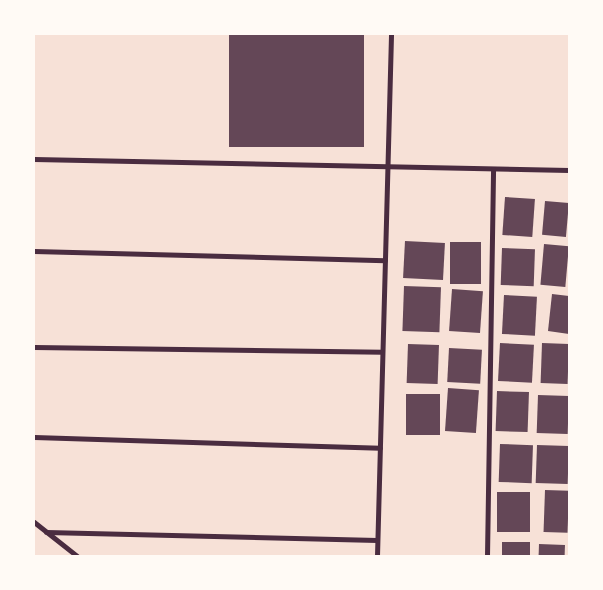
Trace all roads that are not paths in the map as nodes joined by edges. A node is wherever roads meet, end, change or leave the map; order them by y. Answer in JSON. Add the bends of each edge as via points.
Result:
{"nodes":[{"id":1,"x":391,"y":34,"type":"edge"},
{"id":2,"x":34,"y":159,"type":"edge"},
{"id":3,"x":387,"y":166,"type":"junction"},
{"id":4,"x":493,"y":169,"type":"junction"},
{"id":5,"x":569,"y":170,"type":"edge"},
{"id":6,"x":34,"y":252,"type":"edge"},
{"id":7,"x":385,"y":260,"type":"junction"},
{"id":8,"x":34,"y":347,"type":"edge"},
{"id":9,"x":382,"y":352,"type":"junction"},
{"id":10,"x":34,"y":438,"type":"edge"},
{"id":11,"x":380,"y":448,"type":"junction"},
{"id":12,"x":34,"y":522,"type":"edge"},
{"id":13,"x":46,"y":532,"type":"junction"},
{"id":14,"x":377,"y":540,"type":"junction"},
{"id":15,"x":76,"y":556,"type":"edge"},
{"id":16,"x":377,"y":556,"type":"edge"},
{"id":17,"x":487,"y":556,"type":"edge"}],
"edges":[{"from":1,"to":3,"type":"street"},
{"from":2,"to":3,"type":"street"},
{"from":3,"to":4,"type":"street"},
{"from":3,"to":7,"type":"street"},
{"from":4,"to":5,"type":"street"},
{"from":4,"to":17,"type":"street"},
{"from":6,"to":7,"type":"street"},
{"from":7,"to":9,"type":"street"},
{"from":8,"to":9,"type":"street"},
{"from":9,"to":11,"type":"street"},
{"from":10,"to":11,"type":"street"},
{"from":11,"to":14,"type":"street"},
{"from":12,"to":13,"type":"street"},
{"from":13,"to":14,"type":"street"},
{"from":13,"to":15,"type":"street"},
{"from":14,"to":16,"type":"street"}]}
